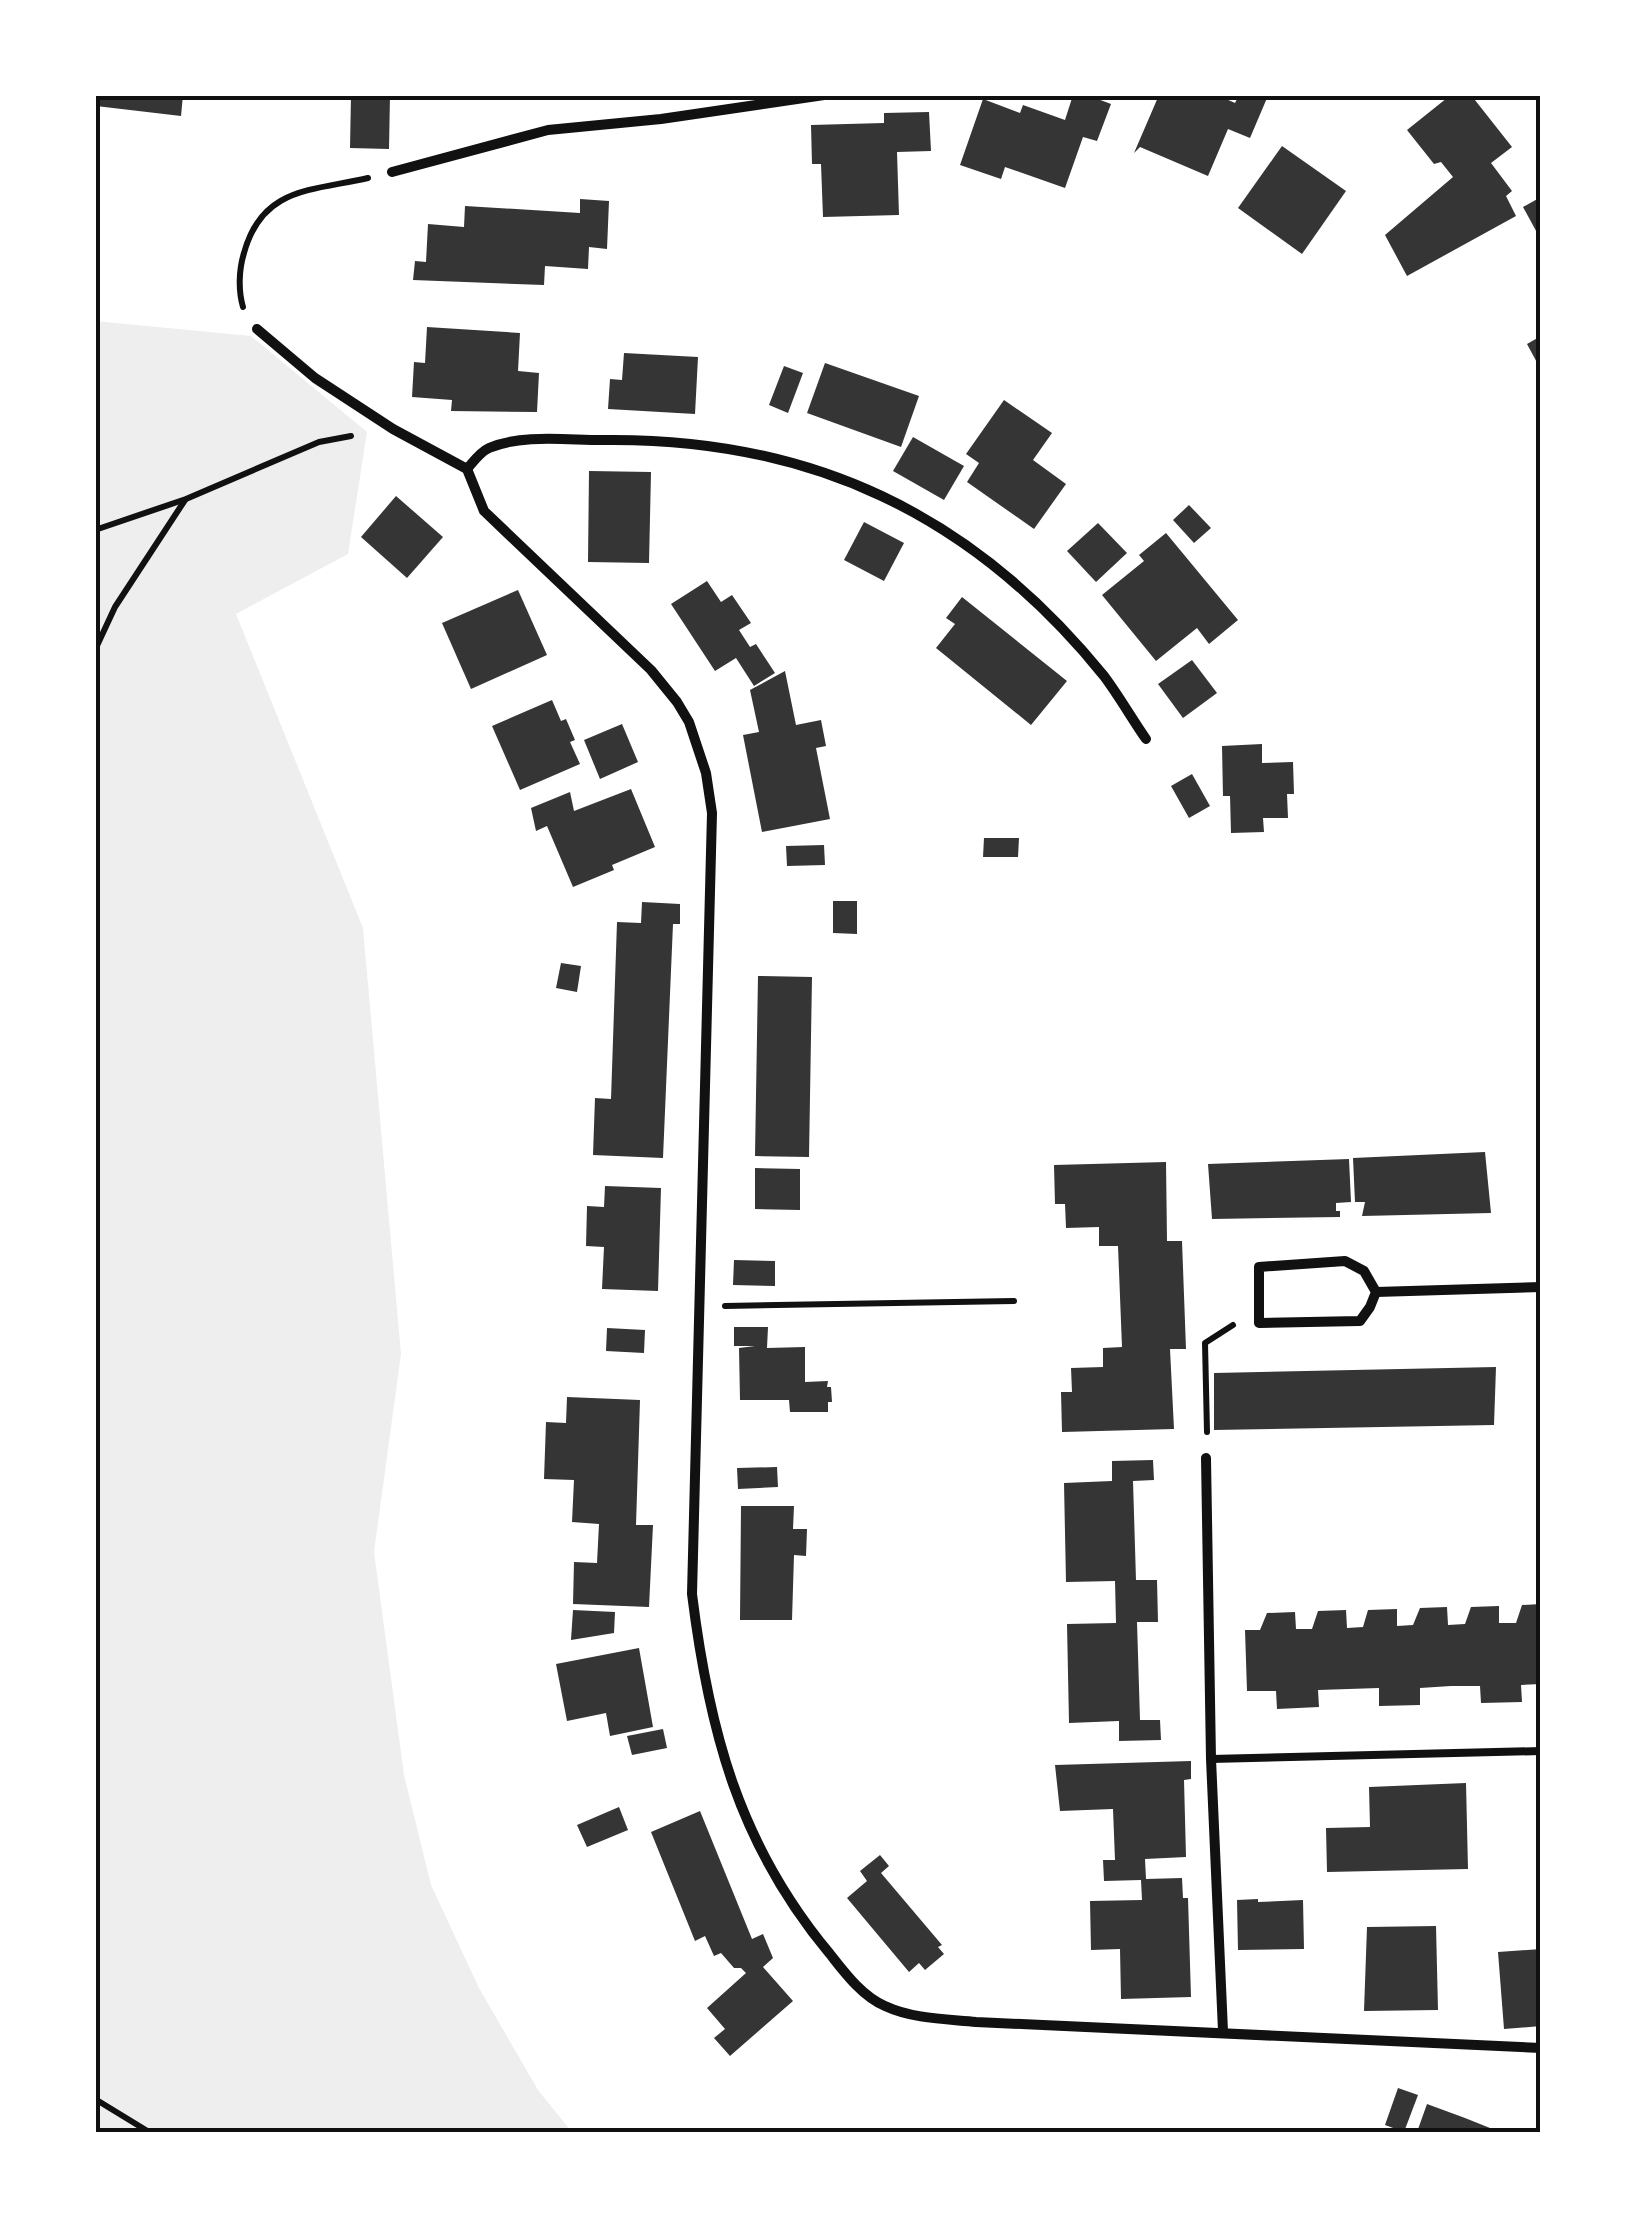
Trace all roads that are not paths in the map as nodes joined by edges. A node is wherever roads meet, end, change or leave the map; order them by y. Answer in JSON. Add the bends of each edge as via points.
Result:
{"nodes":[{"id":1,"x":824,"y":95,"type":"edge"},
{"id":2,"x":392,"y":172,"type":"road end"},
{"id":3,"x":257,"y":329,"type":"road end"},
{"id":4,"x":467,"y":469,"type":"junction"},
{"id":5,"x":1146,"y":740,"type":"dead end"},
{"id":6,"x":1541,"y":1287,"type":"edge"},
{"id":7,"x":1376,"y":1292,"type":"junction"},
{"id":8,"x":1206,"y":1458,"type":"dead end"},
{"id":9,"x":1541,"y":1751,"type":"edge"},
{"id":10,"x":1211,"y":1760,"type":"junction"},
{"id":11,"x":1224,"y":2031,"type":"junction"},
{"id":12,"x":1541,"y":2048,"type":"edge"}],
"edges":[{"from":1,"to":2,"type":"street","via":[[548,130]]},
{"from":3,"to":4,"type":"street","via":[[315,378]]},
{"from":4,"to":5,"type":"street","via":[[486,449],[521,441],[618,440],[726,446],[861,485],[1008,576],[1104,677]]},
{"from":4,"to":11,"type":"street","via":[[484,511],[677,702],[706,774],[712,829],[692,1594],[702,1677],[724,1761],[764,1859],[806,1925],[856,1986],[883,2006],[976,2022]]},
{"from":6,"to":7,"type":"street"},
{"from":7,"to":7,"type":"street","via":[[1360,1321],[1260,1324],[1259,1267],[1344,1260],[1364,1271]]},
{"from":8,"to":10,"type":"street"},
{"from":9,"to":10,"type":"lane"},
{"from":10,"to":11,"type":"street"},
{"from":11,"to":12,"type":"street"}]}
